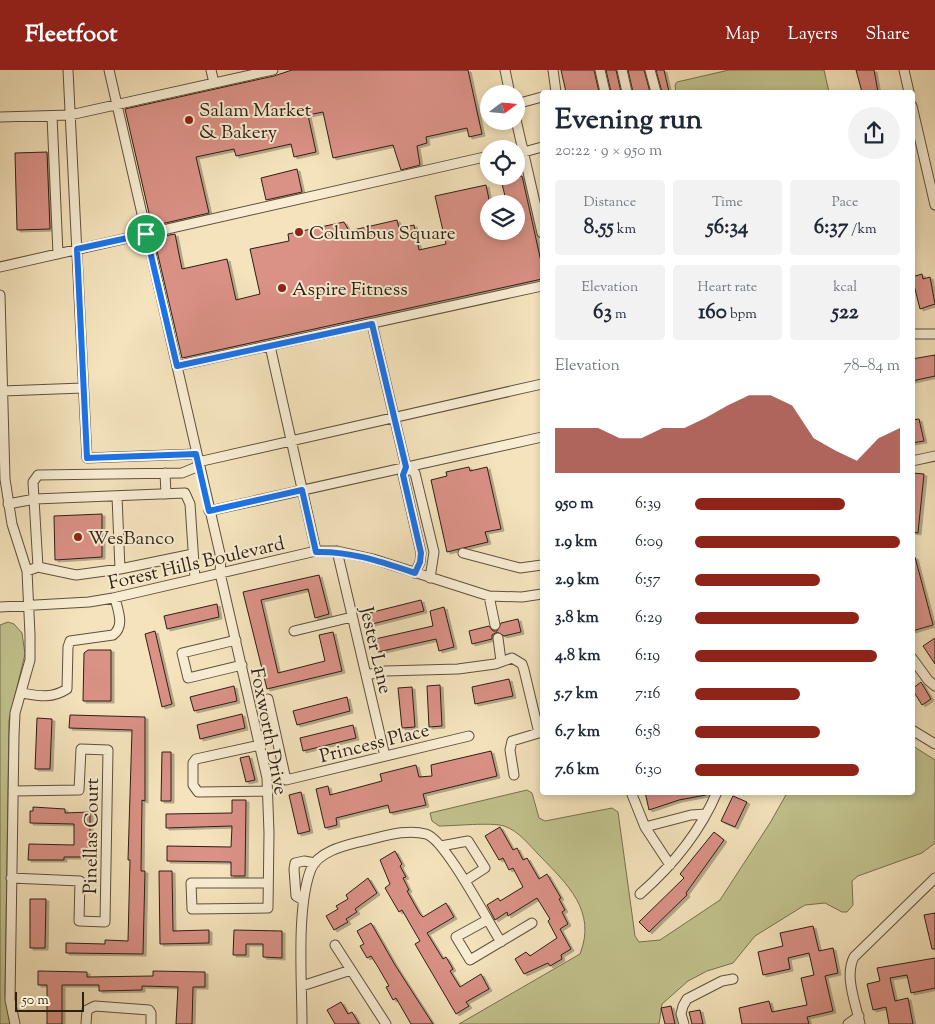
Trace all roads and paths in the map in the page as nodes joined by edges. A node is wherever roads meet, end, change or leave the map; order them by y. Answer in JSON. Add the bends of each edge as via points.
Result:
{"nodes":[{"id":1,"x":68,"y":70,"type":"edge"},
{"id":2,"x":109,"y":70,"type":"edge"},
{"id":3,"x":211,"y":70,"type":"edge"},
{"id":4,"x":273,"y":70,"type":"edge"},
{"id":5,"x":505,"y":70,"type":"edge"},
{"id":6,"x":553,"y":70,"type":"edge"},
{"id":7,"x":600,"y":70,"type":"edge"},
{"id":8,"x":622,"y":70,"type":"edge"},
{"id":9,"x":650,"y":70,"type":"edge"},
{"id":10,"x":904,"y":70,"type":"edge"},
{"id":11,"x":214,"y":83,"type":"junction"},
{"id":12,"x":508,"y":85,"type":"edge"},
{"id":13,"x":556,"y":90,"type":"edge"},
{"id":14,"x":605,"y":90,"type":"edge"},
{"id":15,"x":627,"y":90,"type":"edge"},
{"id":16,"x":655,"y":90,"type":"edge"},
{"id":17,"x":909,"y":90,"type":"edge"},
{"id":18,"x":540,"y":98,"type":"edge"},
{"id":19,"x":525,"y":102,"type":"edge"},
{"id":20,"x":117,"y":105,"type":"junction"},
{"id":21,"x":70,"y":115,"type":"junction"},
{"id":22,"x":52,"y":116,"type":"junction"},
{"id":23,"x":0,"y":117,"type":"edge"},
{"id":24,"x":915,"y":119,"type":"edge"},
{"id":25,"x":540,"y":147,"type":"edge"},
{"id":26,"x":525,"y":149,"type":"edge"},
{"id":27,"x":480,"y":158,"type":"edge"},
{"id":28,"x":525,"y":166,"type":"edge"},
{"id":29,"x":935,"y":205,"type":"edge"},
{"id":30,"x":540,"y":225,"type":"edge"},
{"id":31,"x":146,"y":234,"type":"junction"},
{"id":32,"x":77,"y":249,"type":"junction"},
{"id":33,"x":58,"y":254,"type":"junction"},
{"id":34,"x":0,"y":267,"type":"edge"},
{"id":35,"x":540,"y":286,"type":"edge"},
{"id":36,"x":0,"y":295,"type":"edge"},
{"id":37,"x":372,"y":324,"type":"junction"},
{"id":38,"x":915,"y":334,"type":"edge"},
{"id":39,"x":935,"y":334,"type":"edge"},
{"id":40,"x":270,"y":346,"type":"junction"},
{"id":41,"x":177,"y":366,"type":"junction"},
{"id":42,"x":540,"y":384,"type":"edge"},
{"id":43,"x":83,"y":388,"type":"junction"},
{"id":44,"x":3,"y":391,"type":"junction"},
{"id":45,"x":394,"y":417,"type":"junction"},
{"id":46,"x":540,"y":437,"type":"edge"},
{"id":47,"x":291,"y":441,"type":"junction"},
{"id":48,"x":935,"y":456,"type":"edge"},
{"id":49,"x":915,"y":460,"type":"edge"},
{"id":50,"x":198,"y":461,"type":"junction"},
{"id":51,"x":406,"y":467,"type":"junction"},
{"id":52,"x":165,"y":473,"type":"junction"},
{"id":53,"x":302,"y":490,"type":"junction"},
{"id":54,"x":166,"y":494,"type":"junction"},
{"id":55,"x":117,"y":496,"type":"junction"},
{"id":56,"x":34,"y":499,"type":"junction"},
{"id":57,"x":8,"y":504,"type":"junction"},
{"id":58,"x":209,"y":511,"type":"junction"},
{"id":59,"x":336,"y":551,"type":"junction"},
{"id":60,"x":316,"y":552,"type":"junction"},
{"id":61,"x":464,"y":553,"type":"dead end"},
{"id":62,"x":193,"y":554,"type":"junction"},
{"id":63,"x":540,"y":565,"type":"edge"},
{"id":64,"x":38,"y":567,"type":"junction"},
{"id":65,"x":120,"y":569,"type":"junction"},
{"id":66,"x":26,"y":571,"type":"junction"},
{"id":67,"x":220,"y":573,"type":"junction"},
{"id":68,"x":415,"y":573,"type":"junction"},
{"id":69,"x":430,"y":578,"type":"junction"},
{"id":70,"x":195,"y":579,"type":"junction"},
{"id":71,"x":540,"y":594,"type":"edge"},
{"id":72,"x":489,"y":596,"type":"junction"},
{"id":73,"x":115,"y":598,"type":"junction"},
{"id":74,"x":28,"y":606,"type":"junction"},
{"id":75,"x":0,"y":607,"type":"edge"},
{"id":76,"x":352,"y":617,"type":"junction"},
{"id":77,"x":495,"y":625,"type":"dead end"},
{"id":78,"x":294,"y":631,"type":"dead end"},
{"id":79,"x":498,"y":638,"type":"dead end"},
{"id":80,"x":236,"y":640,"type":"junction"},
{"id":81,"x":501,"y":661,"type":"junction"},
{"id":82,"x":915,"y":662,"type":"edge"},
{"id":83,"x":242,"y":665,"type":"junction"},
{"id":84,"x":366,"y":675,"type":"junction"},
{"id":85,"x":935,"y":686,"type":"edge"},
{"id":86,"x":22,"y":693,"type":"junction"},
{"id":87,"x":268,"y":699,"type":"dead end"},
{"id":88,"x":540,"y":728,"type":"edge"},
{"id":89,"x":540,"y":732,"type":"edge"},
{"id":90,"x":915,"y":732,"type":"edge"},
{"id":91,"x":469,"y":736,"type":"dead end"},
{"id":92,"x":935,"y":744,"type":"edge"},
{"id":93,"x":260,"y":745,"type":"junction"},
{"id":94,"x":385,"y":756,"type":"junction"},
{"id":95,"x":514,"y":775,"type":"dead end"},
{"id":96,"x":13,"y":791,"type":"junction"},
{"id":97,"x":268,"y":791,"type":"junction"},
{"id":98,"x":632,"y":795,"type":"edge"},
{"id":99,"x":716,"y":795,"type":"edge"},
{"id":100,"x":706,"y":814,"type":"junction"},
{"id":101,"x":645,"y":828,"type":"junction"},
{"id":102,"x":441,"y":846,"type":"junction"},
{"id":103,"x":315,"y":863,"type":"junction"},
{"id":104,"x":670,"y":865,"type":"junction"},
{"id":105,"x":12,"y":878,"type":"junction"},
{"id":106,"x":935,"y":878,"type":"edge"},
{"id":107,"x":465,"y":881,"type":"junction"},
{"id":108,"x":268,"y":883,"type":"junction"},
{"id":109,"x":640,"y":894,"type":"dead end"},
{"id":110,"x":304,"y":900,"type":"junction"},
{"id":111,"x":486,"y":920,"type":"junction"},
{"id":112,"x":532,"y":923,"type":"dead end"},
{"id":113,"x":500,"y":942,"type":"junction"},
{"id":114,"x":335,"y":945,"type":"dead end"},
{"id":115,"x":351,"y":970,"type":"junction"},
{"id":116,"x":733,"y":979,"type":"dead end"},
{"id":117,"x":302,"y":986,"type":"junction"},
{"id":118,"x":859,"y":1020,"type":"edge"},
{"id":119,"x":15,"y":1024,"type":"edge"},
{"id":120,"x":86,"y":1024,"type":"edge"},
{"id":121,"x":151,"y":1024,"type":"edge"},
{"id":122,"x":302,"y":1024,"type":"edge"},
{"id":123,"x":386,"y":1024,"type":"edge"},
{"id":124,"x":684,"y":1024,"type":"edge"},
{"id":125,"x":848,"y":1024,"type":"edge"}],
"edges":[{"from":1,"to":21,"type":"street"},
{"from":2,"to":20,"type":"street"},
{"from":3,"to":11,"type":"street"},
{"from":4,"to":11,"type":"street"},
{"from":5,"to":12,"type":"street"},
{"from":6,"to":13,"type":"street"},
{"from":7,"to":14,"type":"street"},
{"from":8,"to":15,"type":"street"},
{"from":9,"to":16,"type":"street"},
{"from":10,"to":17,"type":"street"},
{"from":11,"to":20,"type":"street"},
{"from":18,"to":19,"type":"street"},
{"from":20,"to":21,"type":"street"},
{"from":20,"to":31,"type":"street"},
{"from":21,"to":22,"type":"street"},
{"from":21,"to":32,"type":"street"},
{"from":22,"to":23,"type":"street"},
{"from":22,"to":33,"type":"street"},
{"from":24,"to":29,"type":"street"},
{"from":25,"to":26,"type":"street"},
{"from":27,"to":31,"type":"street"},
{"from":28,"to":30,"type":"street"},
{"from":31,"to":32,"type":"street"},
{"from":31,"to":41,"type":"street","name":"Foxworth Drive"},
{"from":32,"to":33,"type":"street"},
{"from":32,"to":43,"type":"street"},
{"from":33,"to":34,"type":"street"},
{"from":35,"to":37,"type":"street"},
{"from":36,"to":44,"type":"street"},
{"from":37,"to":40,"type":"street"},
{"from":37,"to":45,"type":"street"},
{"from":38,"to":39,"type":"street"},
{"from":40,"to":41,"type":"street"},
{"from":40,"to":47,"type":"street"},
{"from":41,"to":50,"type":"street","name":"Foxworth Drive"},
{"from":42,"to":45,"type":"street"},
{"from":43,"to":44,"type":"street"},
{"from":43,"to":50,"type":"street","via":[[87,458]]},
{"from":44,"to":57,"type":"street"},
{"from":45,"to":47,"type":"street"},
{"from":45,"to":51,"type":"street"},
{"from":46,"to":51,"type":"street"},
{"from":47,"to":50,"type":"street"},
{"from":47,"to":53,"type":"street"},
{"from":48,"to":49,"type":"street"},
{"from":50,"to":52,"type":"street","via":[[182,473]]},
{"from":50,"to":58,"type":"street","name":"Foxworth Drive"},
{"from":51,"to":53,"type":"street"},
{"from":51,"to":68,"type":"street","via":[[403,475],[421,553]]},
{"from":51,"to":69,"type":"street","via":[[414,473],[434,552]]},
{"from":52,"to":54,"type":"street"},
{"from":52,"to":56,"type":"street","via":[[38,475],[33,482]]},
{"from":53,"to":58,"type":"street"},
{"from":53,"to":60,"type":"street"},
{"from":54,"to":55,"type":"street"},
{"from":54,"to":62,"type":"street","via":[[185,493],[190,504]]},
{"from":55,"to":56,"type":"street"},
{"from":55,"to":65,"type":"street"},
{"from":56,"to":57,"type":"street"},
{"from":56,"to":64,"type":"street"},
{"from":57,"to":66,"type":"street"},
{"from":58,"to":67,"type":"street","name":"Foxworth Drive","via":[[221,558]]},
{"from":59,"to":60,"type":"street","name":"Forest Hills Boulevard"},
{"from":59,"to":68,"type":"street","name":"Forest Hills Boulevard"},
{"from":59,"to":76,"type":"street","name":"Jester Lane"},
{"from":60,"to":67,"type":"street","name":"Forest Hills Boulevard"},
{"from":61,"to":63,"type":"street","via":[[520,568]]},
{"from":62,"to":65,"type":"street"},
{"from":62,"to":70,"type":"street"},
{"from":64,"to":65,"type":"street","via":[[76,575]]},
{"from":64,"to":66,"type":"street"},
{"from":66,"to":74,"type":"street"},
{"from":67,"to":70,"type":"street","name":"Forest Hills Boulevard"},
{"from":67,"to":80,"type":"street","name":"Foxworth Drive"},
{"from":68,"to":69,"type":"street","name":"Forest Hills Boulevard"},
{"from":69,"to":72,"type":"street","name":"Forest Hills Boulevard"},
{"from":70,"to":73,"type":"street","name":"Forest Hills Boulevard"},
{"from":71,"to":72,"type":"street","name":"Forest Hills Boulevard"},
{"from":72,"to":77,"type":"street"},
{"from":73,"to":74,"type":"street","name":"Forest Hills Boulevard"},
{"from":73,"to":86,"type":"street","via":[[121,626],[118,632],[70,641],[67,690],[46,698]]},
{"from":74,"to":75,"type":"street","name":"Forest Hills Boulevard"},
{"from":74,"to":86,"type":"street","via":[[30,660]]},
{"from":76,"to":78,"type":"street"},
{"from":76,"to":84,"type":"street","name":"Jester Lane"},
{"from":79,"to":81,"type":"street"},
{"from":80,"to":83,"type":"street","name":"Foxworth Drive"},
{"from":80,"to":83,"type":"street","via":[[182,653],[188,678]]},
{"from":81,"to":84,"type":"street","via":[[458,669]]},
{"from":81,"to":88,"type":"street","via":[[512,658],[522,664]]},
{"from":82,"to":85,"type":"street"},
{"from":83,"to":93,"type":"street","name":"Foxworth Drive"},
{"from":84,"to":94,"type":"street","name":"Jester Lane"},
{"from":86,"to":96,"type":"street","via":[[15,713]]},
{"from":87,"to":94,"type":"street","name":"Princess Place","via":[[286,780]]},
{"from":89,"to":95,"type":"street","via":[[517,738],[510,745]]},
{"from":90,"to":92,"type":"street"},
{"from":91,"to":94,"type":"street","name":"Princess Place"},
{"from":93,"to":97,"type":"street","name":"Foxworth Drive"},
{"from":93,"to":97,"type":"street","via":[[196,759],[193,763],[193,786],[198,792]]},
{"from":96,"to":105,"type":"street"},
{"from":96,"to":105,"type":"street","name":"Pinellas Court","via":[[79,790],[81,750],[108,750],[105,922],[80,921],[80,881]]},
{"from":97,"to":108,"type":"street","name":"Foxworth Drive"},
{"from":98,"to":101,"type":"street"},
{"from":99,"to":100,"type":"street"},
{"from":100,"to":101,"type":"street","via":[[691,814]]},
{"from":100,"to":104,"type":"street"},
{"from":101,"to":104,"type":"street"},
{"from":102,"to":103,"type":"street","via":[[427,834],[406,832],[345,845]]},
{"from":102,"to":107,"type":"street"},
{"from":102,"to":107,"type":"street","via":[[468,842],[485,868]]},
{"from":103,"to":110,"type":"street","via":[[310,871]]},
{"from":103,"to":110,"type":"street","via":[[304,860],[295,863],[296,896]]},
{"from":104,"to":109,"type":"street"},
{"from":105,"to":119,"type":"street","via":[[10,1000]]},
{"from":106,"to":118,"type":"street","via":[[854,956],[850,973]]},
{"from":107,"to":111,"type":"street"},
{"from":108,"to":108,"type":"street","name":"Foxworth Drive","via":[[191,883],[192,909],[268,908]]},
{"from":110,"to":117,"type":"street"},
{"from":111,"to":113,"type":"street"},
{"from":111,"to":113,"type":"street","via":[[456,937],[470,960]]},
{"from":112,"to":113,"type":"street"},
{"from":114,"to":115,"type":"street"},
{"from":115,"to":117,"type":"street"},
{"from":115,"to":123,"type":"street"},
{"from":116,"to":124,"type":"street","via":[[687,999],[682,1014]]},
{"from":117,"to":122,"type":"street"},
{"from":118,"to":125,"type":"street"},
{"from":120,"to":121,"type":"street","via":[[87,1010],[95,1006],[149,1010]]}]}
